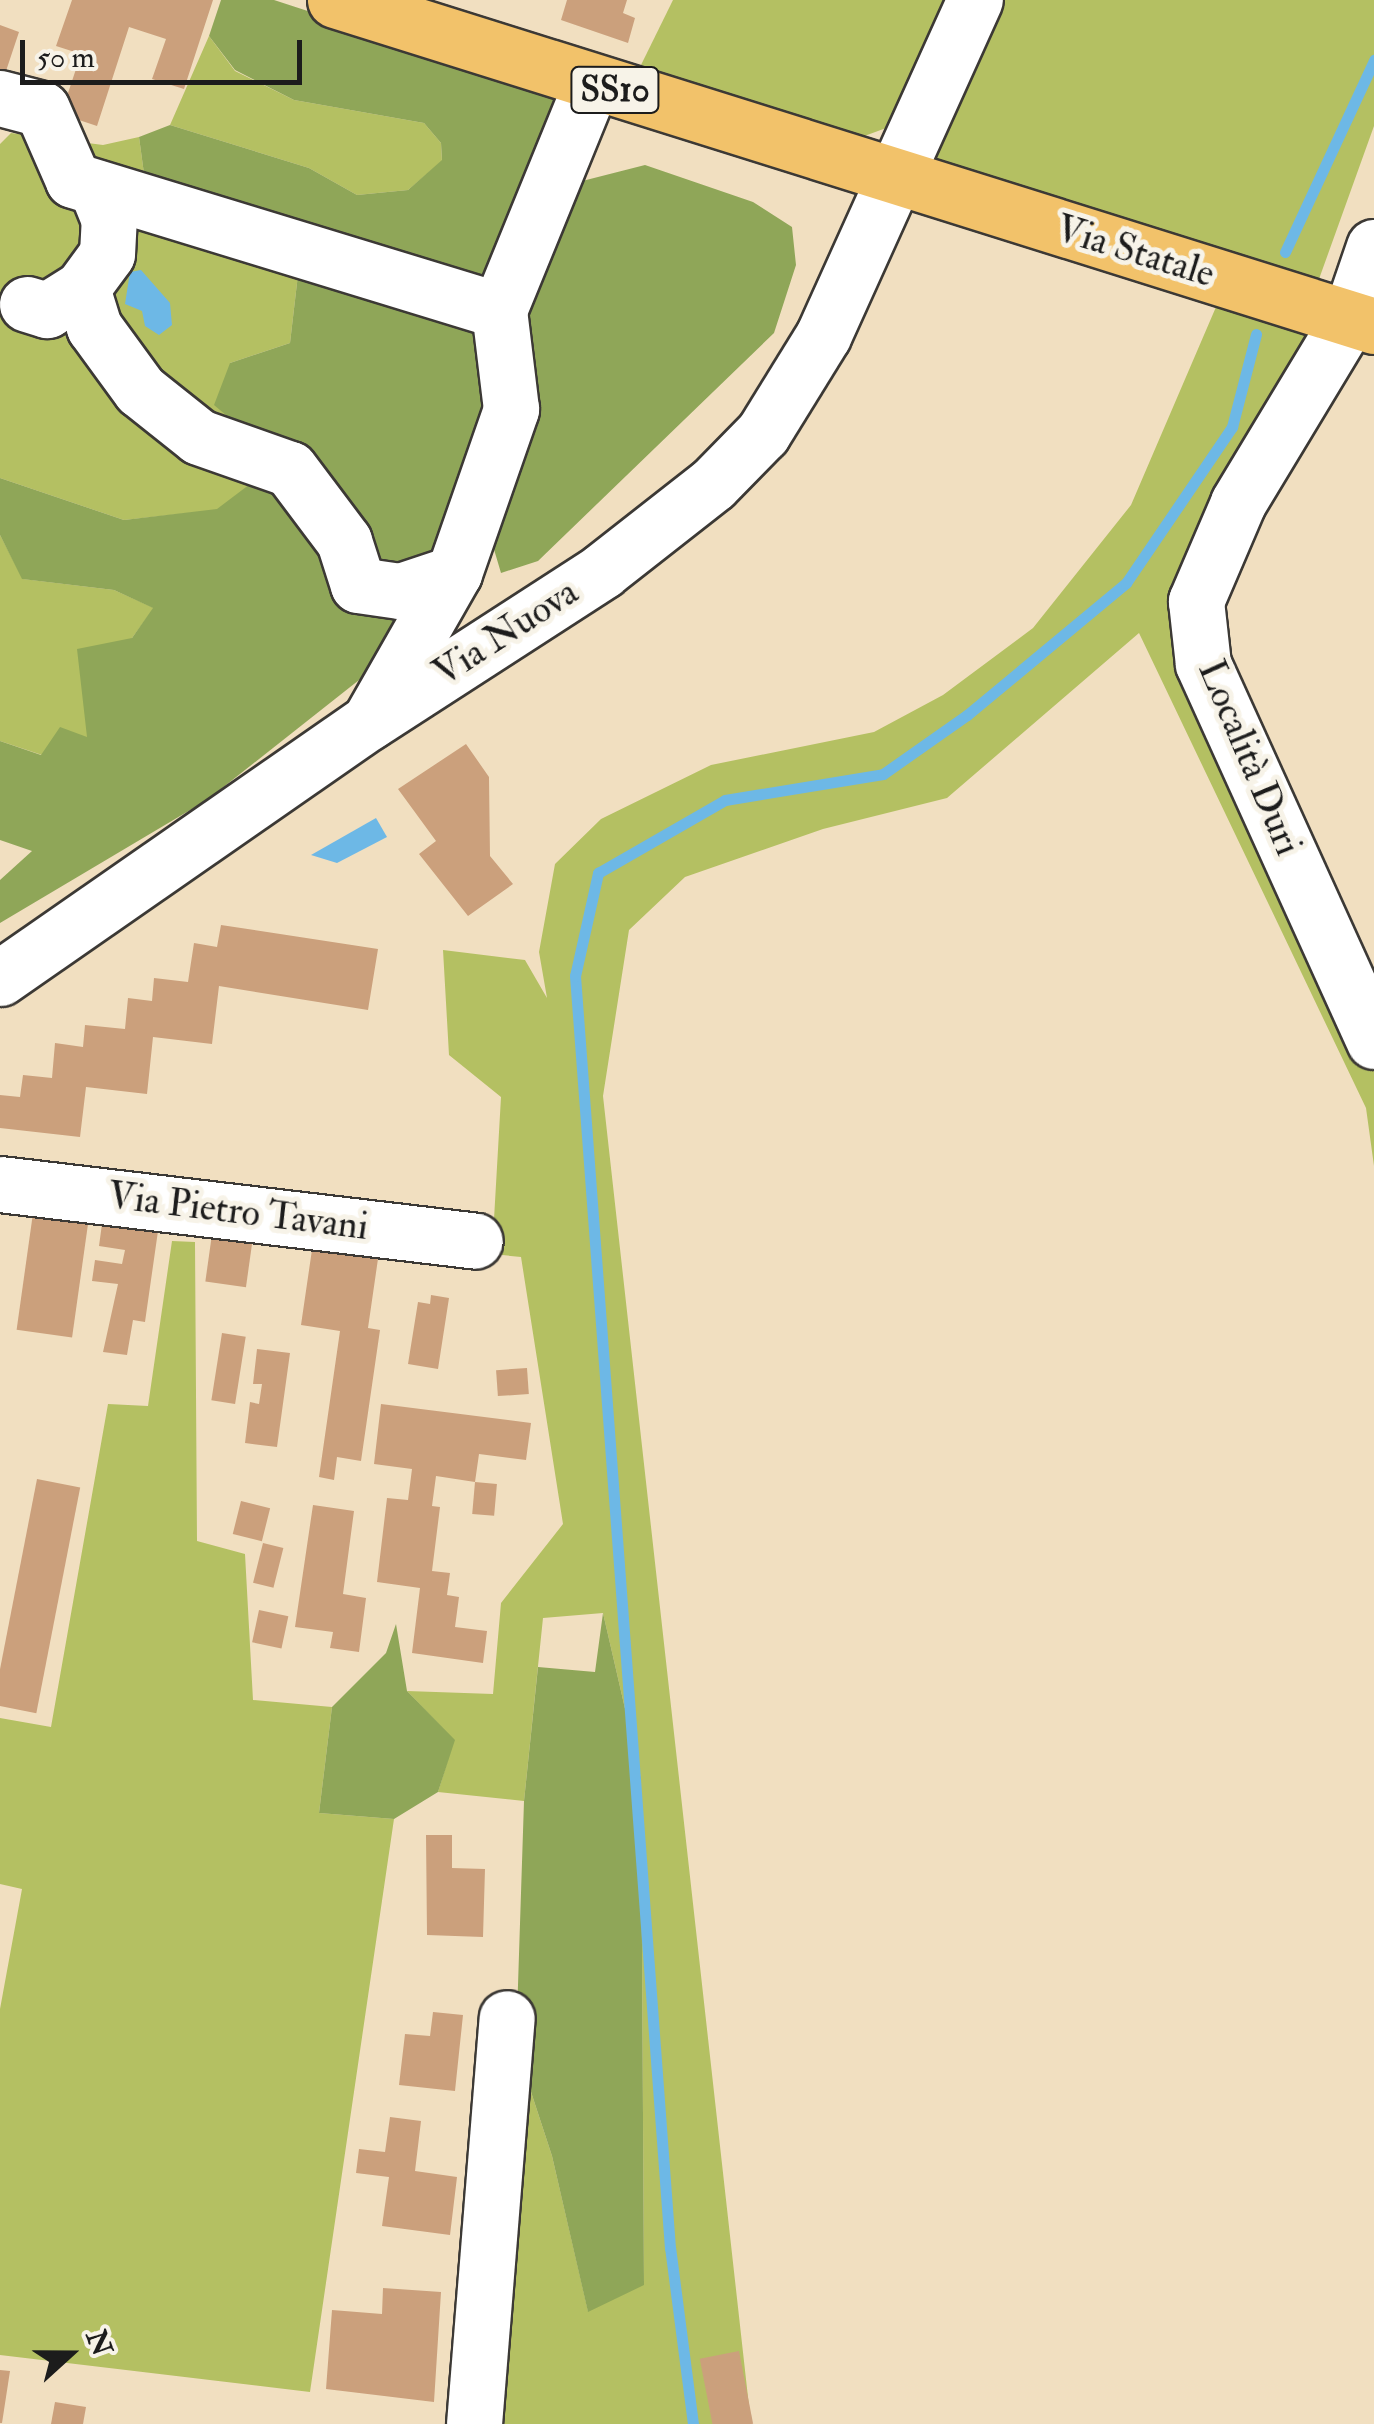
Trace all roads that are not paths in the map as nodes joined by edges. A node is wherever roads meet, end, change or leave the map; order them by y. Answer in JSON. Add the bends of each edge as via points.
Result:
{"nodes":[{"id":1,"x":335,"y":0,"type":"edge"},
{"id":2,"x":975,"y":0,"type":"edge"},
{"id":3,"x":592,"y":82,"type":"junction"},
{"id":4,"x":0,"y":98,"type":"edge"},
{"id":5,"x":896,"y":180,"type":"junction"},
{"id":6,"x":96,"y":187,"type":"junction"},
{"id":7,"x":1374,"y":246,"type":"edge"},
{"id":8,"x":82,"y":288,"type":"junction"},
{"id":9,"x":27,"y":304,"type":"dead end"},
{"id":10,"x":499,"y":310,"type":"junction"},
{"id":11,"x":1362,"y":322,"type":"edge"},
{"id":12,"x":454,"y":573,"type":"junction"},
{"id":13,"x":369,"y":722,"type":"junction"},
{"id":14,"x":0,"y":978,"type":"edge"},
{"id":15,"x":1374,"y":1041,"type":"edge"},
{"id":16,"x":0,"y":1184,"type":"edge"},
{"id":17,"x":476,"y":1241,"type":"dead end"},
{"id":18,"x":506,"y":2018,"type":"dead end"},
{"id":19,"x":474,"y":2424,"type":"edge"}],
"edges":[{"from":1,"to":3,"type":"main road","number":"SS10"},
{"from":2,"to":5,"type":"street","name":"Via Nuova"},
{"from":3,"to":5,"type":"main road","number":"SS10"},
{"from":3,"to":10,"type":"street"},
{"from":4,"to":6,"type":"street","via":[[42,109],[73,180]]},
{"from":5,"to":11,"type":"main road","name":"Via Statale","number":"SS10"},
{"from":5,"to":13,"type":"street","name":"Via Nuova","via":[[824,336],[762,433],[726,472],[602,571]]},
{"from":6,"to":8,"type":"street","via":[[109,220],[107,254]]},
{"from":6,"to":10,"type":"street"},
{"from":7,"to":11,"type":"street","name":"Località Duri"},
{"from":8,"to":9,"type":"street","via":[[48,310]]},
{"from":8,"to":12,"type":"street","via":[[94,327],[140,390],[198,437],[290,470],[344,541],[358,585],[400,591]]},
{"from":10,"to":12,"type":"street","via":[[511,409]]},
{"from":11,"to":15,"type":"street","name":"Località Duri","via":[[1238,503],[1196,601],[1203,664]]},
{"from":12,"to":13,"type":"street"},
{"from":13,"to":14,"type":"street","name":"Via Nuova"},
{"from":16,"to":17,"type":"street","name":"Via Pietro Tavani"},
{"from":18,"to":19,"type":"street"}]}
